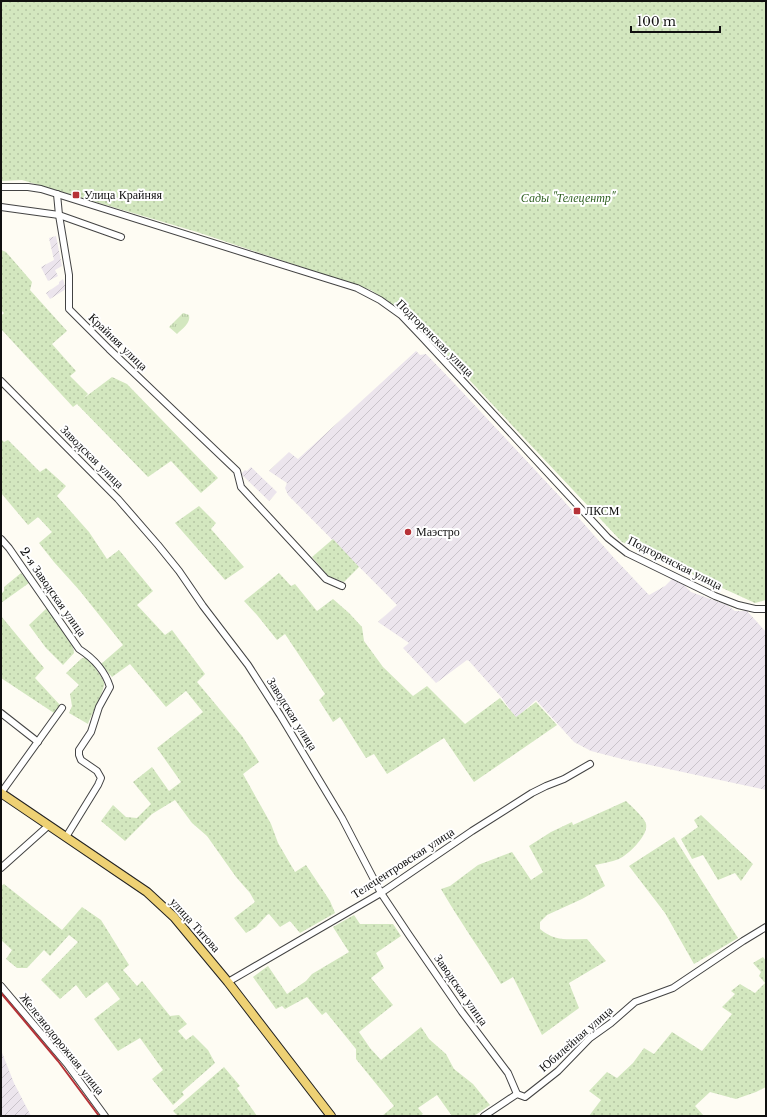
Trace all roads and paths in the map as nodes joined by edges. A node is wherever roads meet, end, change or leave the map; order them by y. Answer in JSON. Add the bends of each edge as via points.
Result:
{"nodes":[{"id":1,"x":1,"y":187,"type":"edge"},
{"id":2,"x":57,"y":194,"type":"junction"},
{"id":3,"x":1,"y":207,"type":"edge"},
{"id":4,"x":59,"y":215,"type":"junction"},
{"id":5,"x":121,"y":238,"type":"dead end"},
{"id":6,"x":1,"y":381,"type":"edge"},
{"id":7,"x":1,"y":539,"type":"edge"},
{"id":8,"x":342,"y":586,"type":"dead end"},
{"id":9,"x":766,"y":610,"type":"edge"},
{"id":10,"x":62,"y":708,"type":"dead end"},
{"id":11,"x":1,"y":713,"type":"edge"},
{"id":12,"x":38,"y":742,"type":"junction"},
{"id":13,"x":590,"y":764,"type":"dead end"},
{"id":14,"x":1,"y":793,"type":"edge"},
{"id":15,"x":48,"y":826,"type":"junction"},
{"id":16,"x":66,"y":837,"type":"junction"},
{"id":17,"x":1,"y":868,"type":"edge"},
{"id":18,"x":381,"y":893,"type":"junction"},
{"id":19,"x":766,"y":927,"type":"edge"},
{"id":20,"x":228,"y":982,"type":"junction"},
{"id":21,"x":1,"y":986,"type":"edge"},
{"id":22,"x":517,"y":1094,"type":"junction"},
{"id":23,"x":105,"y":1116,"type":"edge"},
{"id":24,"x":331,"y":1116,"type":"edge"},
{"id":25,"x":484,"y":1116,"type":"edge"}],
"edges":[{"from":1,"to":2,"type":"street","name":"Подгоренская улица","via":[[28,187]]},
{"from":2,"to":4,"type":"street","name":"Крайняя улица"},
{"from":2,"to":9,"type":"street","name":"Подгоренская улица","via":[[357,288],[374,297],[401,315],[608,538],[626,553],[715,596]]},
{"from":3,"to":4,"type":"street"},
{"from":4,"to":5,"type":"street"},
{"from":4,"to":8,"type":"street","name":"Крайняя улица","via":[[68,275],[69,309],[236,470],[241,487],[326,579]]},
{"from":6,"to":18,"type":"street","name":"Заводская улица","via":[[118,498],[158,545],[248,665],[342,818]]},
{"from":7,"to":16,"type":"street","name":"2-я Заводская улица","via":[[79,649],[90,656],[107,677],[110,687],[91,732],[79,750],[81,760],[97,771],[101,778]]},
{"from":10,"to":12,"type":"street"},
{"from":11,"to":12,"type":"street"},
{"from":12,"to":14,"type":"street"},
{"from":13,"to":18,"type":"street","name":"Телецентровская улица","via":[[532,793]]},
{"from":14,"to":15,"type":"main road","name":"улица Титова"},
{"from":15,"to":16,"type":"main road","name":"улица Титова"},
{"from":15,"to":17,"type":"street"},
{"from":16,"to":20,"type":"main road","name":"улица Титова","via":[[147,892],[174,917]]},
{"from":18,"to":20,"type":"street","name":"Телецентровская улица"},
{"from":18,"to":22,"type":"street","name":"Заводская улица","via":[[462,1012],[508,1073]]},
{"from":19,"to":22,"type":"street","name":"Юбилейная улица","via":[[673,988],[635,1002],[590,1038],[558,1071],[525,1097]]},
{"from":20,"to":24,"type":"main road","name":"улица Титова"},
{"from":21,"to":23,"type":"street","name":"Железнодорожная улица","via":[[67,1064]]},
{"from":22,"to":25,"type":"street","name":"Юбилейная улица"}]}
